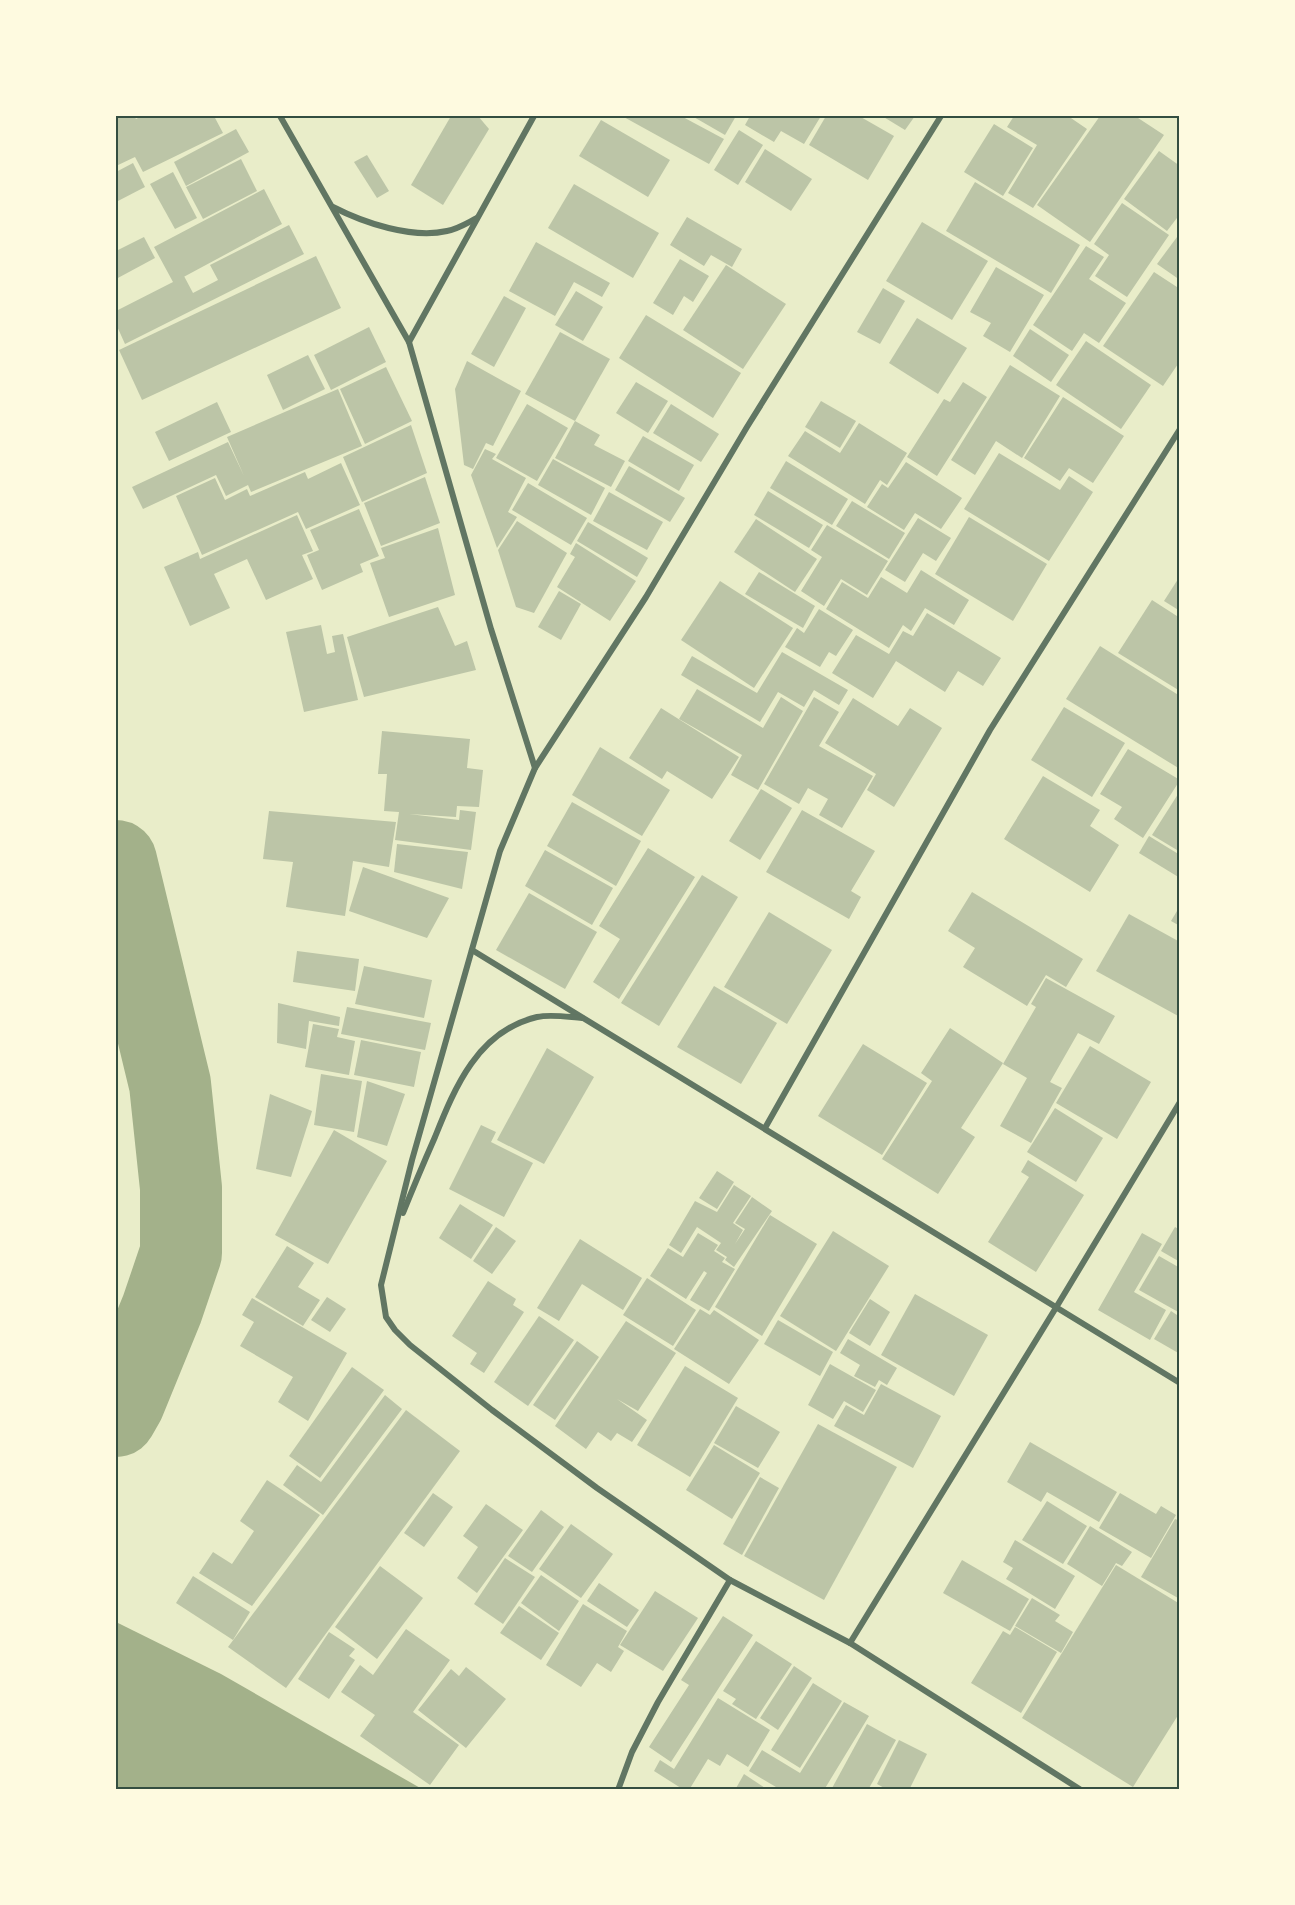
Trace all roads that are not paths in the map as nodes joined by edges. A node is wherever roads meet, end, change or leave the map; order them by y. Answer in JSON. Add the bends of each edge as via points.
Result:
{"nodes":[{"id":1,"x":280,"y":116,"type":"edge"},
{"id":2,"x":534,"y":116,"type":"edge"},
{"id":3,"x":941,"y":116,"type":"edge"},
{"id":4,"x":333,"y":207,"type":"junction"},
{"id":5,"x":477,"y":218,"type":"junction"},
{"id":6,"x":409,"y":342,"type":"junction"},
{"id":7,"x":1179,"y":429,"type":"edge"},
{"id":8,"x":535,"y":768,"type":"junction"},
{"id":9,"x":472,"y":950,"type":"junction"},
{"id":10,"x":583,"y":1018,"type":"junction"},
{"id":11,"x":1179,"y":1102,"type":"edge"},
{"id":12,"x":765,"y":1128,"type":"junction"},
{"id":13,"x":396,"y":1230,"type":"junction"},
{"id":14,"x":1057,"y":1306,"type":"junction"},
{"id":15,"x":1179,"y":1383,"type":"edge"},
{"id":16,"x":730,"y":1580,"type":"junction"},
{"id":17,"x":850,"y":1643,"type":"junction"},
{"id":18,"x":618,"y":1790,"type":"edge"},
{"id":19,"x":1081,"y":1790,"type":"edge"}],
"edges":[{"from":1,"to":4,"type":"street"},
{"from":2,"to":5,"type":"street"},
{"from":3,"to":8,"type":"street","via":[[646,597]]},
{"from":4,"to":5,"type":"street","via":[[356,219],[408,231],[445,232]]},
{"from":4,"to":6,"type":"street"},
{"from":5,"to":6,"type":"street"},
{"from":6,"to":8,"type":"street"},
{"from":7,"to":12,"type":"street","via":[[990,730]]},
{"from":8,"to":9,"type":"street","via":[[500,851]]},
{"from":9,"to":10,"type":"street"},
{"from":9,"to":13,"type":"street"},
{"from":10,"to":12,"type":"street"},
{"from":10,"to":13,"type":"street","via":[[554,1016],[527,1020],[493,1040],[475,1057],[455,1088]]},
{"from":11,"to":14,"type":"street"},
{"from":12,"to":14,"type":"street"},
{"from":13,"to":16,"type":"street","via":[[381,1286],[386,1317],[395,1330],[492,1410]]},
{"from":14,"to":15,"type":"street"},
{"from":14,"to":17,"type":"street"},
{"from":16,"to":17,"type":"street"},
{"from":16,"to":18,"type":"street","via":[[658,1702]]},
{"from":17,"to":19,"type":"street"}]}
